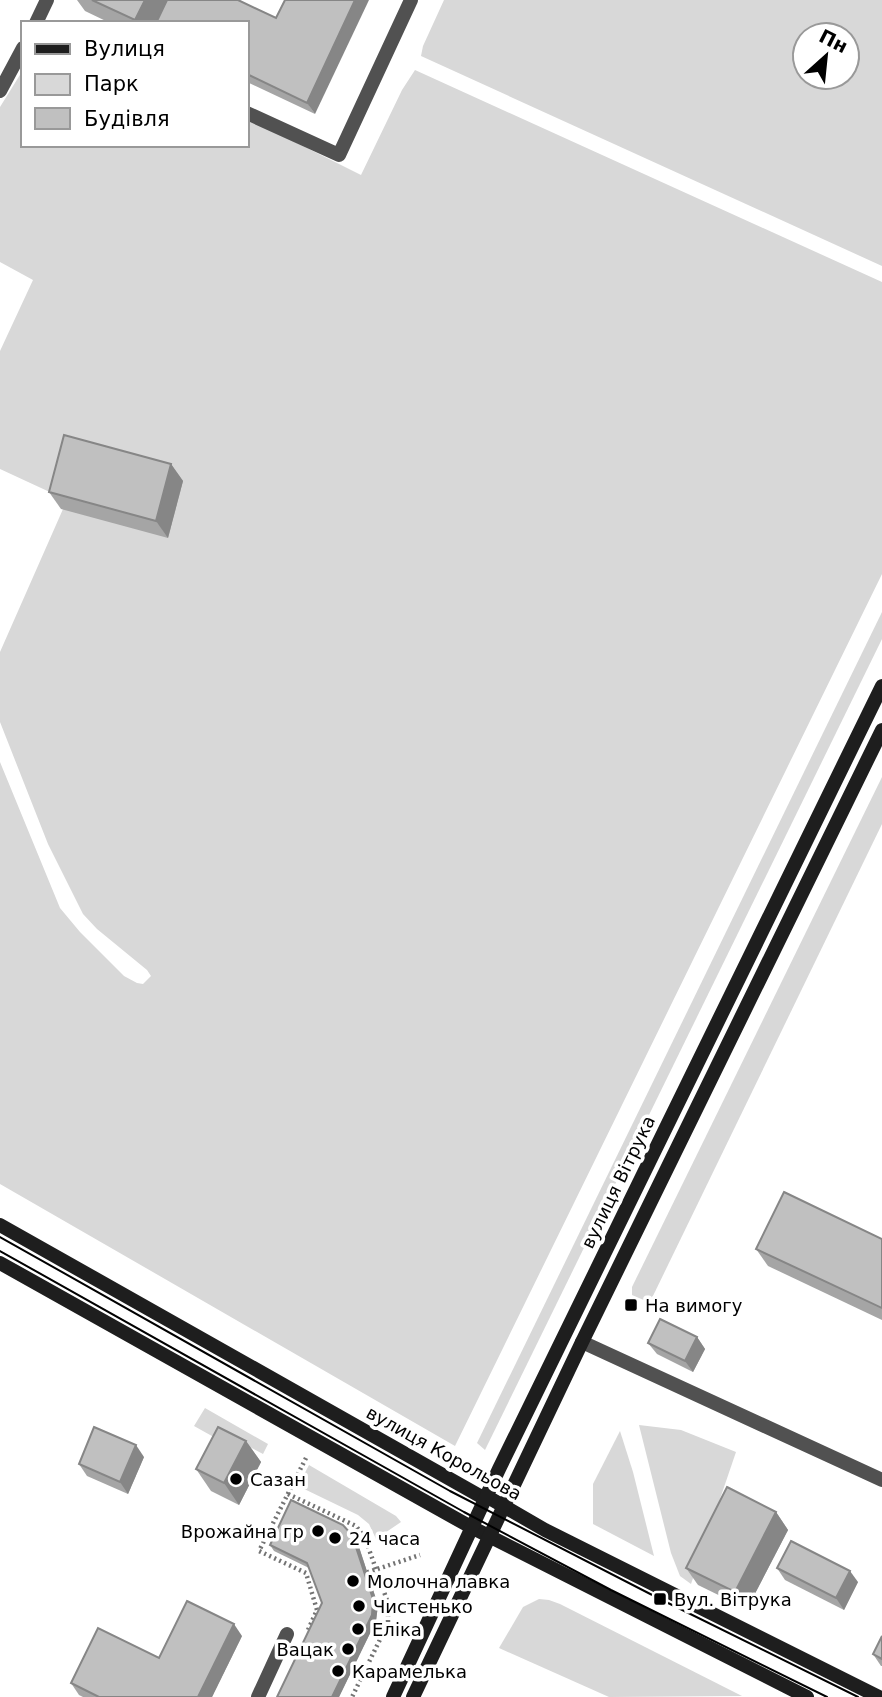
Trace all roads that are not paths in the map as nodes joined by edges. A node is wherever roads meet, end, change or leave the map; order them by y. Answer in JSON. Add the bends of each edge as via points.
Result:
{"nodes":[{"id":1,"x":47,"y":0,"type":"edge"},
{"id":2,"x":411,"y":0,"type":"edge"},
{"id":3,"x":41,"y":21,"type":"edge"},
{"id":4,"x":21,"y":52,"type":"edge"},
{"id":5,"x":0,"y":91,"type":"edge"},
{"id":6,"x":248,"y":113,"type":"edge"},
{"id":7,"x":882,"y":686,"type":"edge"},
{"id":8,"x":882,"y":730,"type":"edge"},
{"id":9,"x":0,"y":1225,"type":"edge"},
{"id":10,"x":0,"y":1263,"type":"edge"},
{"id":11,"x":582,"y":1342,"type":"junction"},
{"id":12,"x":882,"y":1480,"type":"edge"},
{"id":13,"x":486,"y":1496,"type":"junction"},
{"id":14,"x":504,"y":1508,"type":"junction"},
{"id":15,"x":471,"y":1527,"type":"junction"},
{"id":16,"x":491,"y":1537,"type":"junction"},
{"id":17,"x":286,"y":1634,"type":"dead end"},
{"id":18,"x":258,"y":1697,"type":"edge"},
{"id":19,"x":393,"y":1697,"type":"edge"},
{"id":20,"x":412,"y":1697,"type":"edge"},
{"id":21,"x":807,"y":1697,"type":"edge"},
{"id":22,"x":878,"y":1697,"type":"edge"}],
"edges":[{"from":1,"to":3,"type":"lane"},
{"from":2,"to":6,"type":"lane","via":[[339,155]]},
{"from":4,"to":5,"type":"lane"},
{"from":7,"to":13,"type":"main road","name":"вулиця Вітрука"},
{"from":8,"to":11,"type":"main road"},
{"from":9,"to":13,"type":"main road","name":"вулиця Корольова"},
{"from":10,"to":15,"type":"main road"},
{"from":11,"to":12,"type":"lane"},
{"from":11,"to":14,"type":"main road"},
{"from":13,"to":14,"type":"main road","name":"вулиця Корольова"},
{"from":13,"to":15,"type":"main road","name":"вулиця Вітрука"},
{"from":14,"to":16,"type":"main road"},
{"from":14,"to":22,"type":"main road","name":"вулиця Корольова"},
{"from":15,"to":16,"type":"main road"},
{"from":15,"to":19,"type":"main road","name":"вулиця Вітрука"},
{"from":16,"to":20,"type":"main road"},
{"from":16,"to":21,"type":"main road"},
{"from":17,"to":18,"type":"lane"}]}
